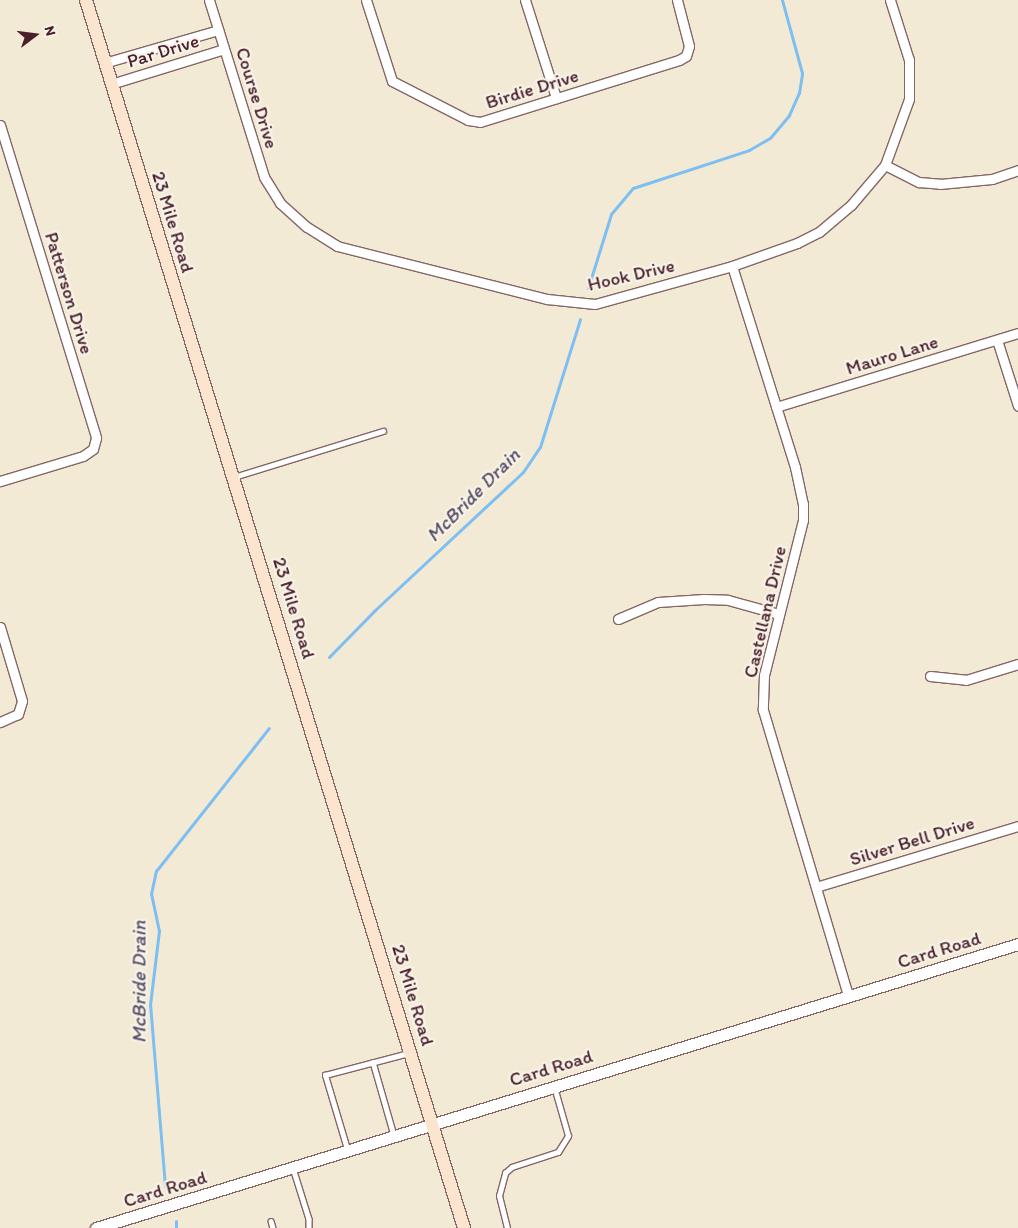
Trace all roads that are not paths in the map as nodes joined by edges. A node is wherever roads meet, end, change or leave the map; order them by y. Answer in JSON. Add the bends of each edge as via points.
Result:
{"nodes":[{"id":1,"x":86,"y":0,"type":"edge"},
{"id":2,"x":208,"y":0,"type":"edge"},
{"id":3,"x":366,"y":0,"type":"edge"},
{"id":4,"x":525,"y":0,"type":"edge"},
{"id":5,"x":677,"y":0,"type":"edge"},
{"id":6,"x":890,"y":0,"type":"edge"},
{"id":7,"x":218,"y":30,"type":"junction"},
{"id":8,"x":224,"y":50,"type":"junction"},
{"id":9,"x":104,"y":63,"type":"junction"},
{"id":10,"x":110,"y":84,"type":"junction"},
{"id":11,"x":556,"y":98,"type":"junction"},
{"id":12,"x":0,"y":125,"type":"edge"},
{"id":13,"x":885,"y":165,"type":"junction"},
{"id":14,"x":1018,"y":170,"type":"edge"},
{"id":15,"x":280,"y":203,"type":"joint"},
{"id":16,"x":732,"y":266,"type":"junction"},
{"id":17,"x":1018,"y":333,"type":"edge"},
{"id":18,"x":997,"y":340,"type":"junction"},
{"id":19,"x":1018,"y":406,"type":"edge"},
{"id":20,"x":776,"y":407,"type":"junction"},
{"id":21,"x":383,"y":431,"type":"dead end"},
{"id":22,"x":233,"y":477,"type":"junction"},
{"id":23,"x":0,"y":481,"type":"edge"},
{"id":24,"x":780,"y":614,"type":"junction"},
{"id":25,"x":618,"y":619,"type":"dead end"},
{"id":26,"x":0,"y":627,"type":"edge"},
{"id":27,"x":1018,"y":664,"type":"edge"},
{"id":28,"x":930,"y":676,"type":"dead end"},
{"id":29,"x":4,"y":720,"type":"edge"},
{"id":30,"x":1018,"y":826,"type":"edge"},
{"id":31,"x":816,"y":887,"type":"junction"},
{"id":32,"x":1018,"y":944,"type":"edge"},
{"id":33,"x":848,"y":995,"type":"junction"},
{"id":34,"x":411,"y":1053,"type":"junction"},
{"id":35,"x":373,"y":1062,"type":"junction"},
{"id":36,"x":554,"y":1085,"type":"junction"},
{"id":37,"x":432,"y":1123,"type":"junction"},
{"id":38,"x":394,"y":1135,"type":"junction"},
{"id":39,"x":348,"y":1150,"type":"junction"},
{"id":40,"x":293,"y":1167,"type":"junction"},
{"id":41,"x":271,"y":1221,"type":"dead end"},
{"id":42,"x":96,"y":1228,"type":"edge"},
{"id":43,"x":273,"y":1228,"type":"edge"},
{"id":44,"x":309,"y":1228,"type":"edge"},
{"id":45,"x":464,"y":1228,"type":"edge"},
{"id":46,"x":507,"y":1228,"type":"edge"}],
"edges":[{"from":1,"to":9,"type":"main road","name":"23 Mile Road"},
{"from":2,"to":7,"type":"street","name":"Course Drive"},
{"from":3,"to":11,"type":"street","name":"Birdie Drive","via":[[392,81],[468,120],[480,122]]},
{"from":4,"to":11,"type":"street"},
{"from":5,"to":11,"type":"street","name":"Birdie Drive","via":[[687,31],[689,46],[686,56]]},
{"from":6,"to":13,"type":"street","via":[[909,60],[909,99]]},
{"from":7,"to":8,"type":"street","name":"Course Drive"},
{"from":7,"to":9,"type":"street","name":"Par Drive"},
{"from":8,"to":10,"type":"street","name":"Par Drive"},
{"from":8,"to":15,"type":"street","name":"Course Drive","via":[[264,177]]},
{"from":9,"to":10,"type":"main road","name":"23 Mile Road"},
{"from":10,"to":22,"type":"main road","name":"23 Mile Road"},
{"from":12,"to":23,"type":"street","name":"Patterson Drive","via":[[95,434],[93,449]]},
{"from":13,"to":14,"type":"street","via":[[919,182],[940,184],[969,183]]},
{"from":13,"to":16,"type":"street","name":"Hook Drive","via":[[851,205],[819,232]]},
{"from":15,"to":16,"type":"street","name":"Hook Drive","via":[[307,227],[337,246],[547,299],[595,304]]},
{"from":16,"to":20,"type":"street","name":"Castellana Drive"},
{"from":17,"to":18,"type":"street","name":"Mauro Lane"},
{"from":18,"to":19,"type":"street"},
{"from":18,"to":20,"type":"street","name":"Mauro Lane"},
{"from":20,"to":24,"type":"street","name":"Castellana Drive","via":[[803,504],[803,520]]},
{"from":21,"to":22,"type":"lane"},
{"from":22,"to":34,"type":"main road","name":"23 Mile Road"},
{"from":24,"to":25,"type":"street","via":[[728,600],[704,598],[658,602]]},
{"from":24,"to":31,"type":"street","name":"Castellana Drive","via":[[764,675],[764,710]]},
{"from":26,"to":29,"type":"street","via":[[22,700],[18,714]]},
{"from":27,"to":28,"type":"street","via":[[966,680]]},
{"from":30,"to":31,"type":"street","name":"Silver Bell Drive"},
{"from":31,"to":33,"type":"street","name":"Castellana Drive"},
{"from":32,"to":33,"type":"street","name":"Card Road"},
{"from":33,"to":36,"type":"street","name":"Card Road"},
{"from":34,"to":35,"type":"lane"},
{"from":34,"to":37,"type":"main road","name":"23 Mile Road"},
{"from":35,"to":38,"type":"lane"},
{"from":35,"to":39,"type":"lane","via":[[325,1075]]},
{"from":36,"to":37,"type":"street","name":"Card Road"},
{"from":36,"to":46,"type":"lane","via":[[568,1136],[558,1152],[512,1167],[505,1173],[499,1196]]},
{"from":37,"to":38,"type":"street","name":"Card Road"},
{"from":37,"to":45,"type":"main road","name":"23 Mile Road"},
{"from":38,"to":39,"type":"street","name":"Card Road"},
{"from":39,"to":40,"type":"street","name":"Card Road"},
{"from":40,"to":42,"type":"street","name":"Card Road"},
{"from":40,"to":44,"type":"lane","via":[[309,1218]]},
{"from":41,"to":43,"type":"lane"}]}
